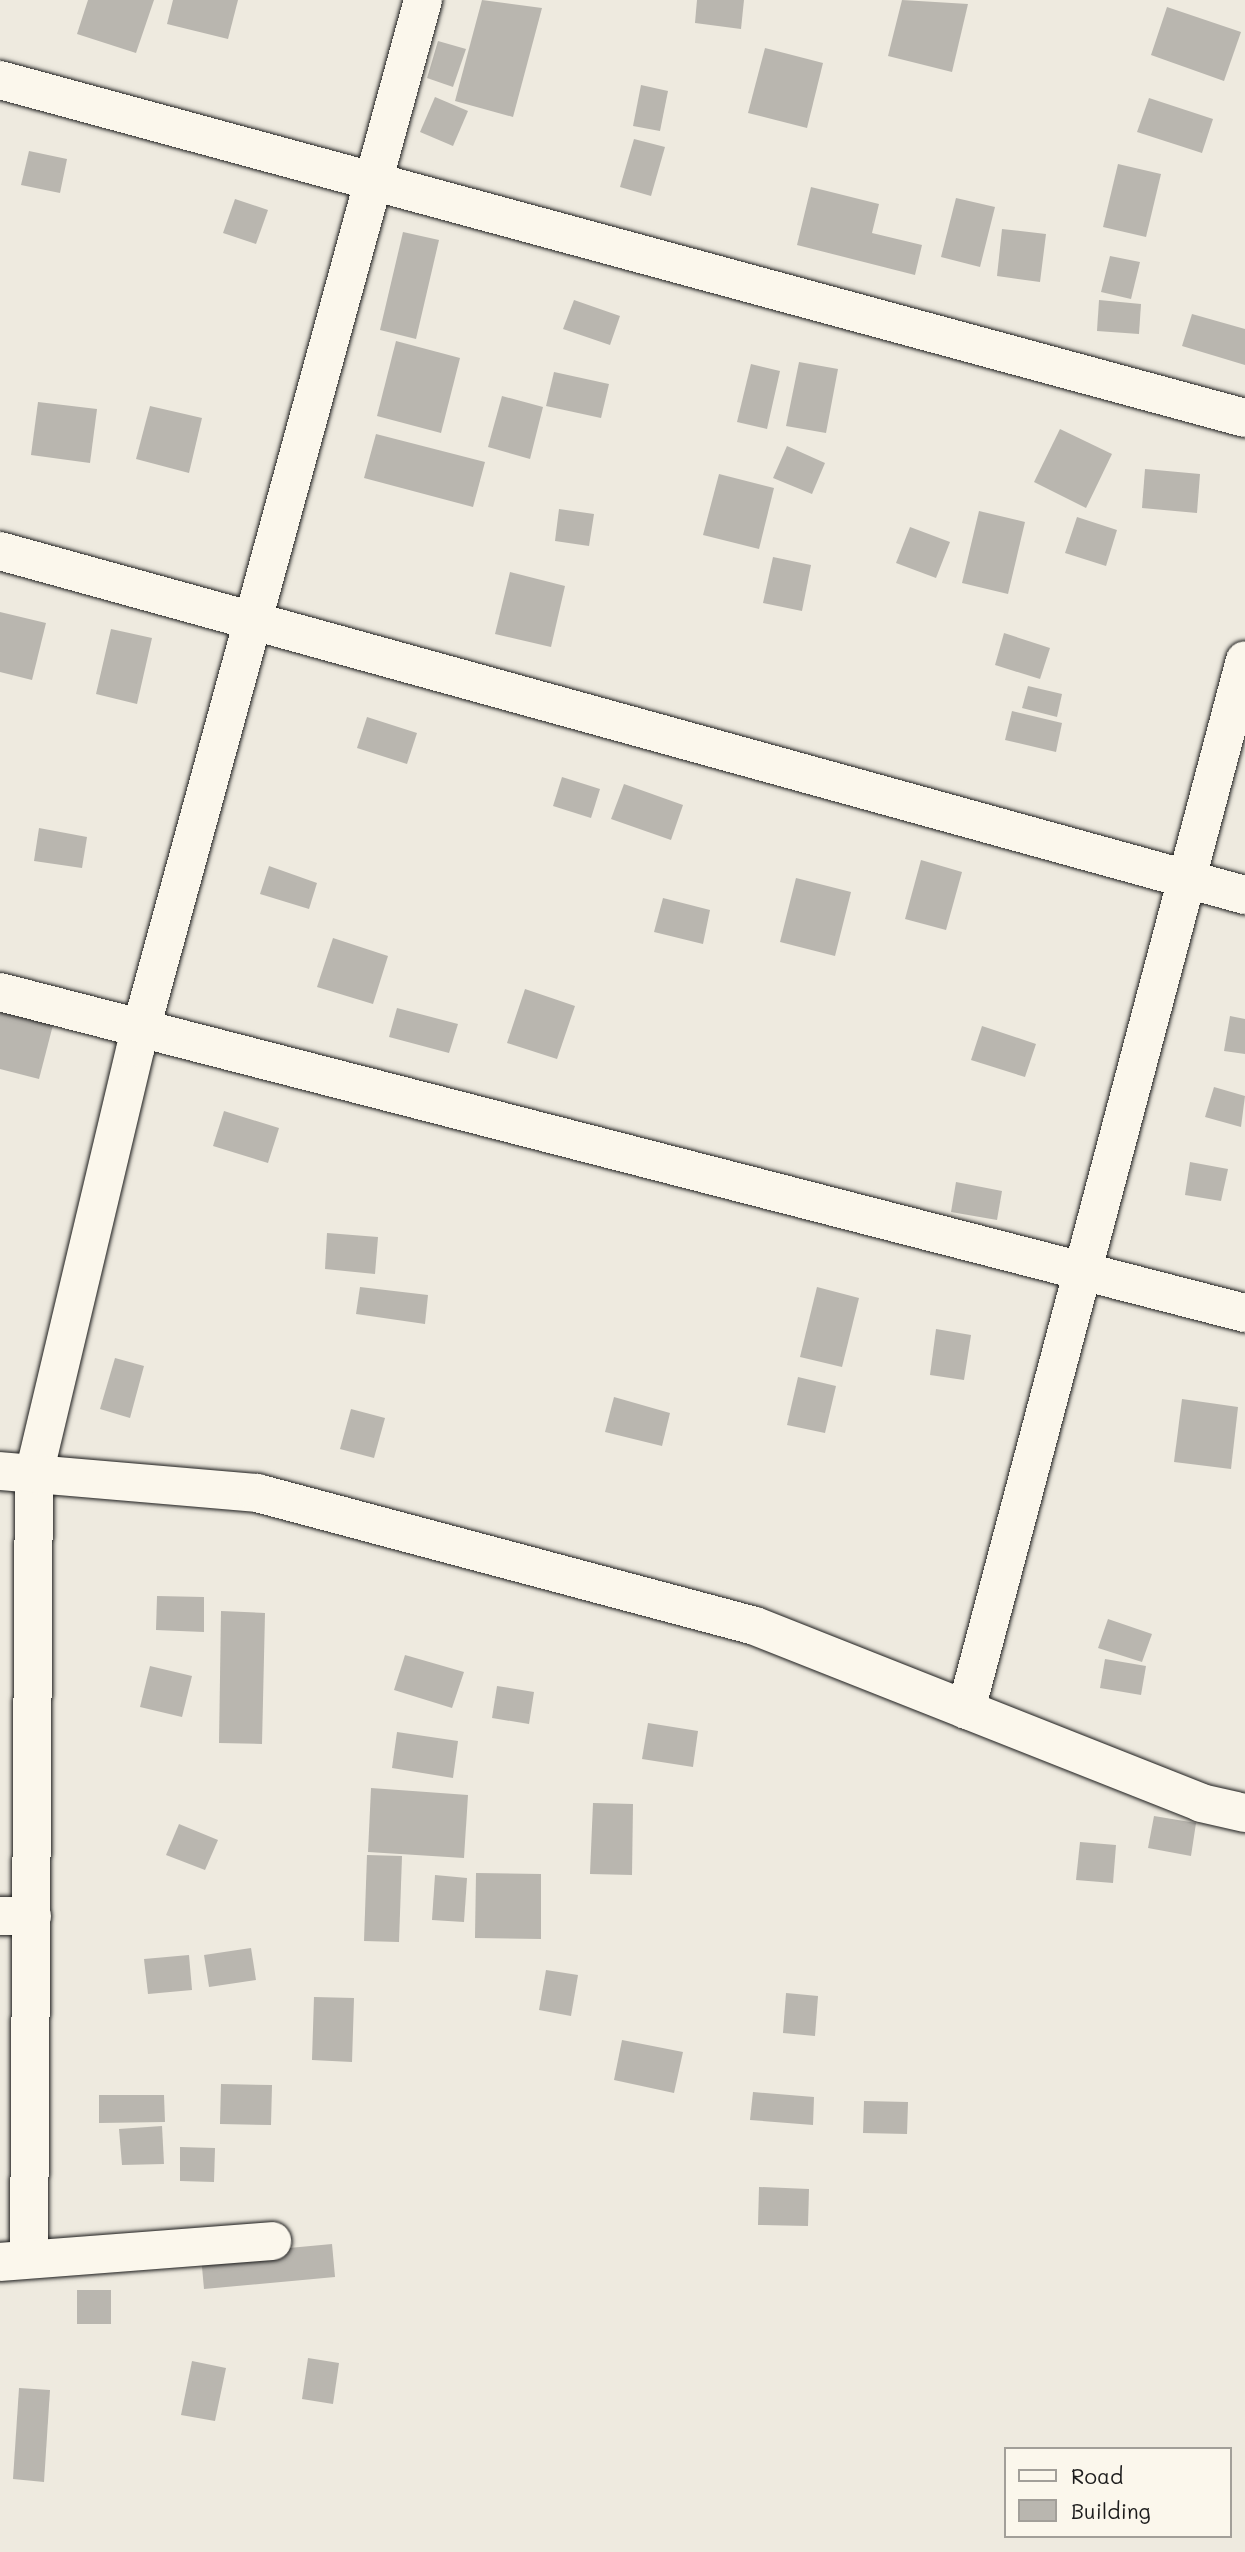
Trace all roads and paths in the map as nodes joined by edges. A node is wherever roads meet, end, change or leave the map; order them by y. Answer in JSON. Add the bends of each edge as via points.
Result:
{"nodes":[{"id":1,"x":423,"y":0,"type":"edge"},
{"id":2,"x":0,"y":80,"type":"edge"},
{"id":3,"x":373,"y":182,"type":"junction"},
{"id":4,"x":1245,"y":418,"type":"edge"},
{"id":5,"x":0,"y":551,"type":"edge"},
{"id":6,"x":254,"y":617,"type":"junction"},
{"id":7,"x":1245,"y":660,"type":"edge"},
{"id":8,"x":1187,"y":879,"type":"junction"},
{"id":9,"x":1245,"y":895,"type":"edge"},
{"id":10,"x":0,"y":992,"type":"edge"},
{"id":11,"x":142,"y":1025,"type":"junction"},
{"id":12,"x":1083,"y":1271,"type":"junction"},
{"id":13,"x":1245,"y":1313,"type":"edge"},
{"id":14,"x":17,"y":1473,"type":"edge"},
{"id":15,"x":966,"y":1710,"type":"junction"},
{"id":16,"x":1245,"y":1813,"type":"edge"},
{"id":17,"x":16,"y":1916,"type":"edge"},
{"id":18,"x":272,"y":2241,"type":"dead end"},
{"id":19,"x":15,"y":2261,"type":"edge"}],
"edges":[{"from":1,"to":3,"type":"street"},
{"from":2,"to":3,"type":"street"},
{"from":3,"to":4,"type":"street"},
{"from":3,"to":6,"type":"street"},
{"from":5,"to":6,"type":"street"},
{"from":6,"to":8,"type":"street"},
{"from":6,"to":11,"type":"street"},
{"from":7,"to":8,"type":"street"},
{"from":8,"to":9,"type":"street"},
{"from":8,"to":12,"type":"street"},
{"from":10,"to":11,"type":"street"},
{"from":11,"to":12,"type":"street"},
{"from":11,"to":14,"type":"street"},
{"from":12,"to":13,"type":"street"},
{"from":12,"to":15,"type":"street"},
{"from":14,"to":15,"type":"street","via":[[257,1493],[755,1626]]},
{"from":14,"to":17,"type":"street"},
{"from":15,"to":16,"type":"street","via":[[1201,1803]]},
{"from":17,"to":19,"type":"street"},
{"from":18,"to":19,"type":"street"}]}
